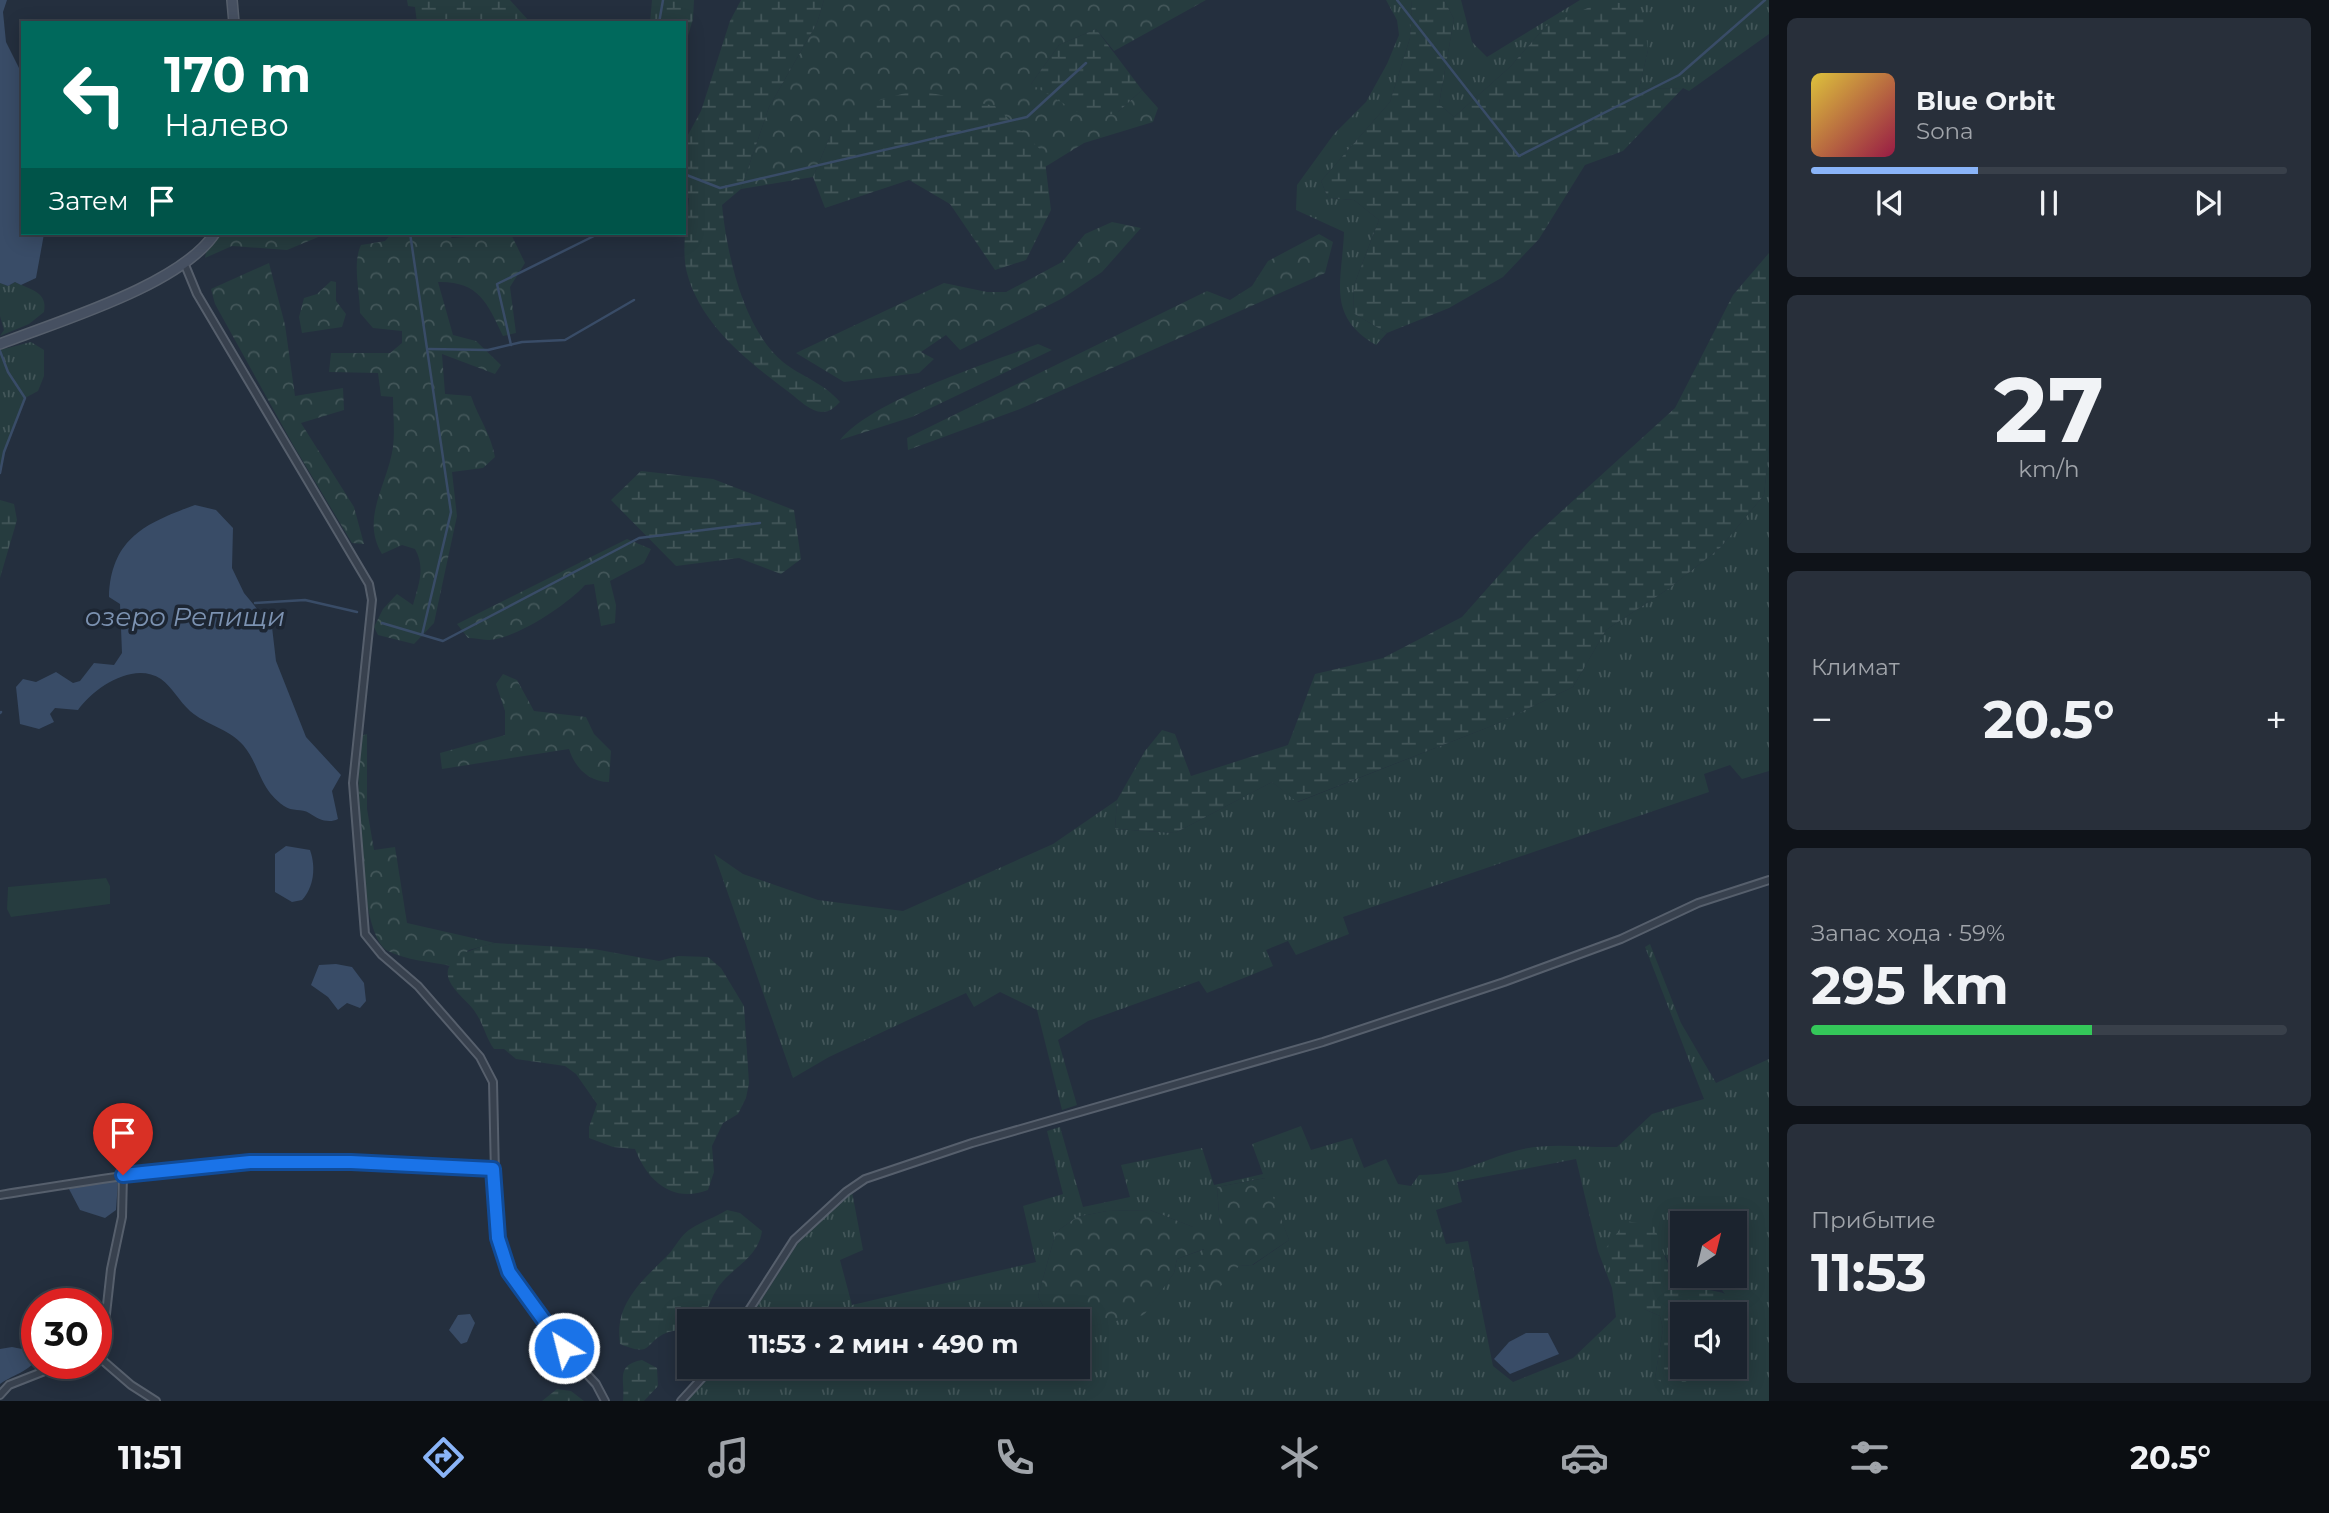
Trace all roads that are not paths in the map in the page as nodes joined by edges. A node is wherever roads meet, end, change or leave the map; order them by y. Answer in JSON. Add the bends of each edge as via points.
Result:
{"nodes":[{"id":1,"x":232,"y":0,"type":"edge"},
{"id":2,"x":234,"y":21,"type":"edge"},
{"id":3,"x":213,"y":235,"type":"edge"},
{"id":4,"x":185,"y":265,"type":"junction"},
{"id":5,"x":0,"y":344,"type":"edge"},
{"id":6,"x":1769,"y":880,"type":"edge"},
{"id":7,"x":493,"y":1169,"type":"junction"},
{"id":8,"x":123,"y":1175,"type":"junction"},
{"id":9,"x":0,"y":1195,"type":"edge"},
{"id":10,"x":108,"y":1288,"type":"edge"},
{"id":11,"x":750,"y":1309,"type":"edge"},
{"id":12,"x":112,"y":1369,"type":"edge"},
{"id":13,"x":24,"y":1379,"type":"edge"},
{"id":14,"x":701,"y":1379,"type":"edge"},
{"id":15,"x":0,"y":1395,"type":"edge"},
{"id":16,"x":156,"y":1401,"type":"edge"},
{"id":17,"x":606,"y":1401,"type":"edge"},
{"id":18,"x":681,"y":1401,"type":"edge"}],
"edges":[{"from":1,"to":2,"type":"main road"},
{"from":3,"to":4,"type":"main road"},
{"from":4,"to":5,"type":"main road"},
{"from":4,"to":7,"type":"street","via":[[204,306],[369,584],[372,600],[352,783],[365,934],[418,986],[480,1058],[493,1082]]},
{"from":6,"to":11,"type":"street","via":[[1698,903],[1621,939],[1323,1042],[972,1143],[865,1179],[794,1240]]},
{"from":7,"to":8,"type":"street","via":[[250,1162]]},
{"from":7,"to":17,"type":"street","via":[[498,1238],[509,1272]]},
{"from":8,"to":9,"type":"street"},
{"from":8,"to":10,"type":"street","via":[[122,1217]]},
{"from":12,"to":16,"type":"street"},
{"from":13,"to":15,"type":"street"},
{"from":14,"to":18,"type":"street"}]}
